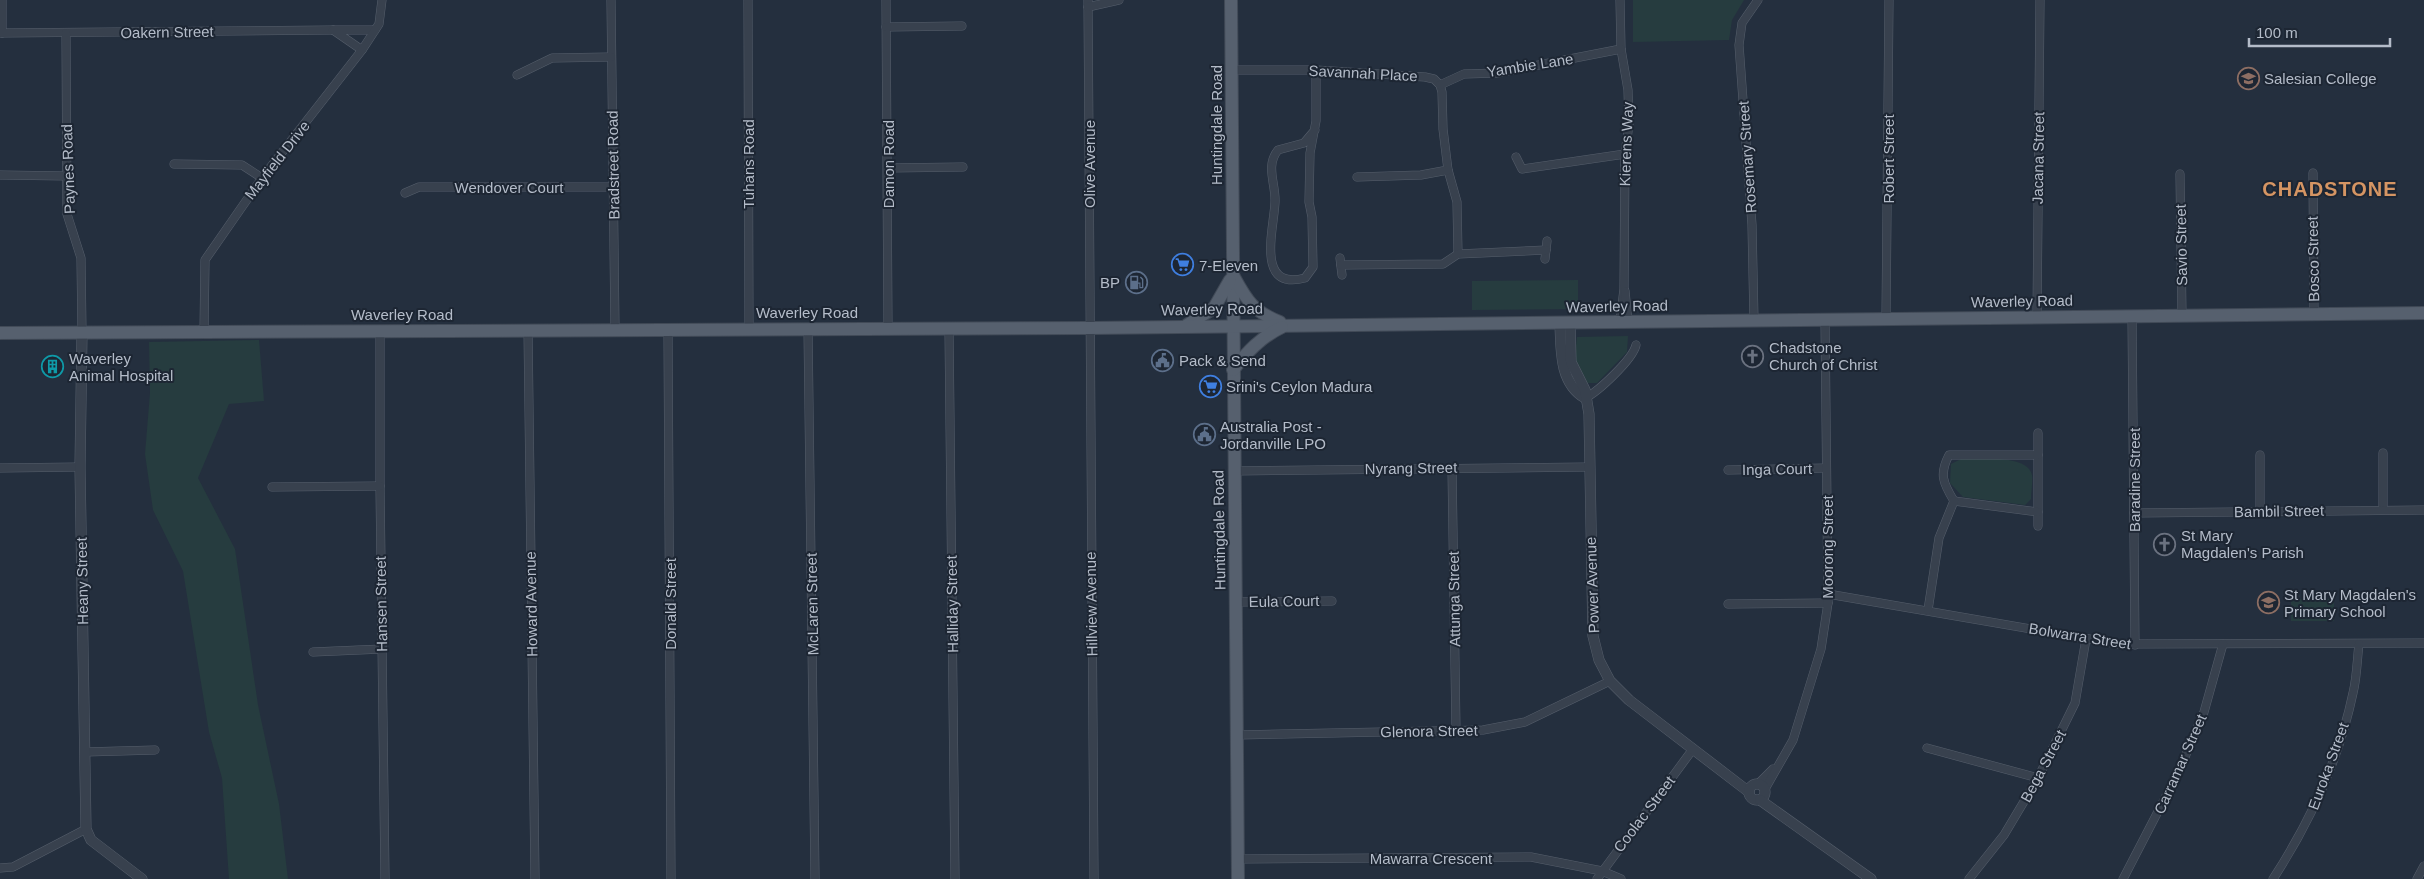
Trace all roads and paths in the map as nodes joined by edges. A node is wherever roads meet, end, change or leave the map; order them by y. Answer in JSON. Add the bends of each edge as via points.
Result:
{"nodes":[{"id":1,"x":2,"y":0,"type":"edge"},
{"id":2,"x":382,"y":0,"type":"edge"},
{"id":3,"x":611,"y":0,"type":"edge"},
{"id":4,"x":748,"y":0,"type":"edge"},
{"id":5,"x":886,"y":0,"type":"edge"},
{"id":6,"x":1120,"y":0,"type":"edge"},
{"id":7,"x":1231,"y":0,"type":"edge"},
{"id":8,"x":1620,"y":0,"type":"edge"},
{"id":9,"x":1758,"y":0,"type":"edge"},
{"id":10,"x":1889,"y":0,"type":"edge"},
{"id":11,"x":2040,"y":0,"type":"edge"},
{"id":12,"x":1088,"y":4,"type":"edge"},
{"id":13,"x":962,"y":26,"type":"dead end"},
{"id":14,"x":886,"y":27,"type":"junction"},
{"id":15,"x":333,"y":30,"type":"junction"},
{"id":16,"x":376,"y":30,"type":"junction"},
{"id":17,"x":1,"y":33,"type":"edge"},
{"id":18,"x":66,"y":33,"type":"junction"},
{"id":19,"x":1621,"y":49,"type":"junction"},
{"id":20,"x":362,"y":50,"type":"junction"},
{"id":21,"x":611,"y":57,"type":"junction"},
{"id":22,"x":1232,"y":70,"type":"junction"},
{"id":23,"x":1316,"y":70,"type":"junction"},
{"id":24,"x":517,"y":75,"type":"dead end"},
{"id":25,"x":1440,"y":86,"type":"junction"},
{"id":26,"x":1314,"y":130,"type":"junction"},
{"id":27,"x":1625,"y":154,"type":"junction"},
{"id":28,"x":1516,"y":157,"type":"dead end"},
{"id":29,"x":174,"y":164,"type":"dead end"},
{"id":30,"x":963,"y":167,"type":"dead end"},
{"id":31,"x":888,"y":168,"type":"junction"},
{"id":32,"x":1448,"y":170,"type":"junction"},
{"id":33,"x":2312,"y":173,"type":"dead end"},
{"id":34,"x":2180,"y":174,"type":"dead end"},
{"id":35,"x":0,"y":175,"type":"edge"},
{"id":36,"x":66,"y":176,"type":"junction"},
{"id":37,"x":1356,"y":177,"type":"dead end"},
{"id":38,"x":262,"y":178,"type":"junction"},
{"id":39,"x":613,"y":187,"type":"junction"},
{"id":40,"x":405,"y":192,"type":"dead end"},
{"id":41,"x":1547,"y":241,"type":"dead end"},
{"id":42,"x":1546,"y":250,"type":"junction"},
{"id":43,"x":1458,"y":254,"type":"junction"},
{"id":44,"x":1545,"y":259,"type":"dead end"},
{"id":45,"x":1232,"y":274,"type":"junction"},
{"id":46,"x":1342,"y":275,"type":"dead end"},
{"id":47,"x":2424,"y":313,"type":"edge"},
{"id":48,"x":2314,"y":314,"type":"junction"},
{"id":49,"x":2182,"y":315,"type":"junction"},
{"id":50,"x":2132,"y":316,"type":"junction"},
{"id":51,"x":2037,"y":317,"type":"junction"},
{"id":52,"x":1886,"y":318,"type":"junction"},
{"id":53,"x":1825,"y":319,"type":"junction"},
{"id":54,"x":1754,"y":320,"type":"junction"},
{"id":55,"x":1624,"y":322,"type":"junction"},
{"id":56,"x":1565,"y":323,"type":"junction"},
{"id":57,"x":1286,"y":325,"type":"junction"},
{"id":58,"x":1185,"y":326,"type":"junction"},
{"id":59,"x":1233,"y":326,"type":"junction"},
{"id":60,"x":808,"y":328,"type":"junction"},
{"id":61,"x":1090,"y":328,"type":"junction"},
{"id":62,"x":528,"y":329,"type":"junction"},
{"id":63,"x":615,"y":329,"type":"junction"},
{"id":64,"x":668,"y":329,"type":"junction"},
{"id":65,"x":749,"y":329,"type":"junction"},
{"id":66,"x":888,"y":329,"type":"junction"},
{"id":67,"x":949,"y":329,"type":"junction"},
{"id":68,"x":380,"y":330,"type":"junction"},
{"id":69,"x":204,"y":331,"type":"junction"},
{"id":70,"x":0,"y":333,"type":"edge"},
{"id":71,"x":82,"y":333,"type":"junction"},
{"id":72,"x":1636,"y":345,"type":"dead end"},
{"id":73,"x":1233,"y":370,"type":"junction"},
{"id":74,"x":1585,"y":398,"type":"junction"},
{"id":75,"x":2038,"y":433,"type":"dead end"},
{"id":76,"x":2383,"y":453,"type":"dead end"},
{"id":77,"x":2038,"y":455,"type":"junction"},
{"id":78,"x":2260,"y":455,"type":"dead end"},
{"id":79,"x":80,"y":466,"type":"junction"},
{"id":80,"x":1589,"y":467,"type":"junction"},
{"id":81,"x":0,"y":468,"type":"edge"},
{"id":82,"x":1452,"y":468,"type":"junction"},
{"id":83,"x":1826,"y":468,"type":"junction"},
{"id":84,"x":1728,"y":470,"type":"dead end"},
{"id":85,"x":1234,"y":471,"type":"junction"},
{"id":86,"x":380,"y":486,"type":"junction"},
{"id":87,"x":272,"y":487,"type":"dead end"},
{"id":88,"x":1954,"y":501,"type":"junction"},
{"id":89,"x":2383,"y":510,"type":"junction"},
{"id":90,"x":2424,"y":510,"type":"edge"},
{"id":91,"x":2260,"y":511,"type":"junction"},
{"id":92,"x":2038,"y":512,"type":"junction"},
{"id":93,"x":2134,"y":512,"type":"junction"},
{"id":94,"x":2038,"y":526,"type":"dead end"},
{"id":95,"x":1828,"y":599,"type":"junction"},
{"id":96,"x":1332,"y":601,"type":"dead end"},
{"id":97,"x":1236,"y":602,"type":"junction"},
{"id":98,"x":1728,"y":604,"type":"dead end"},
{"id":99,"x":1928,"y":610,"type":"junction"},
{"id":100,"x":2086,"y":639,"type":"junction"},
{"id":101,"x":2424,"y":643,"type":"edge"},
{"id":102,"x":2222,"y":644,"type":"junction"},
{"id":103,"x":2359,"y":644,"type":"junction"},
{"id":104,"x":2135,"y":645,"type":"junction"},
{"id":105,"x":382,"y":649,"type":"junction"},
{"id":106,"x":313,"y":652,"type":"dead end"},
{"id":107,"x":1610,"y":681,"type":"junction"},
{"id":108,"x":1456,"y":730,"type":"junction"},
{"id":109,"x":1237,"y":735,"type":"junction"},
{"id":110,"x":1927,"y":748,"type":"dead end"},
{"id":111,"x":1693,"y":749,"type":"junction"},
{"id":112,"x":155,"y":750,"type":"dead end"},
{"id":113,"x":85,"y":752,"type":"junction"},
{"id":114,"x":2038,"y":778,"type":"junction"},
{"id":115,"x":1759,"y":791,"type":"junction"},
{"id":116,"x":86,"y":829,"type":"junction"},
{"id":117,"x":1238,"y":859,"type":"junction"},
{"id":118,"x":2424,"y":866,"type":"edge"},
{"id":119,"x":0,"y":868,"type":"edge"},
{"id":120,"x":1602,"y":870,"type":"junction"},
{"id":121,"x":142,"y":879,"type":"edge"},
{"id":122,"x":386,"y":879,"type":"edge"},
{"id":123,"x":535,"y":879,"type":"edge"},
{"id":124,"x":671,"y":879,"type":"edge"},
{"id":125,"x":815,"y":879,"type":"edge"},
{"id":126,"x":955,"y":879,"type":"edge"},
{"id":127,"x":1094,"y":879,"type":"edge"},
{"id":128,"x":1238,"y":879,"type":"edge"},
{"id":129,"x":1597,"y":879,"type":"edge"},
{"id":130,"x":1621,"y":879,"type":"edge"},
{"id":131,"x":1871,"y":879,"type":"edge"},
{"id":132,"x":1969,"y":879,"type":"edge"},
{"id":133,"x":2123,"y":879,"type":"edge"},
{"id":134,"x":2273,"y":879,"type":"edge"},
{"id":135,"x":2417,"y":879,"type":"edge"}],
"edges":[{"from":1,"to":17,"type":"street"},
{"from":2,"to":16,"type":"street","name":"Mayfield Drive"},
{"from":3,"to":21,"type":"street","name":"Bradstreet Road"},
{"from":4,"to":65,"type":"street","name":"Tuhans Road"},
{"from":5,"to":14,"type":"street","name":"Damon Road"},
{"from":6,"to":12,"type":"street"},
{"from":7,"to":22,"type":"main road","name":"Huntingdale Road"},
{"from":8,"to":19,"type":"street","name":"Kierens Way"},
{"from":9,"to":54,"type":"street","name":"Rosemary Street","via":[[1742,23],[1739,45],[1752,225]]},
{"from":10,"to":52,"type":"street","name":"Robert Street"},
{"from":11,"to":51,"type":"street","name":"Jacana Street"},
{"from":12,"to":61,"type":"street","name":"Olive Avenue"},
{"from":13,"to":14,"type":"street"},
{"from":14,"to":31,"type":"street","name":"Damon Road"},
{"from":15,"to":16,"type":"street","name":"Oakern Street"},
{"from":15,"to":18,"type":"street","name":"Oakern Street"},
{"from":15,"to":20,"type":"street"},
{"from":16,"to":20,"type":"street","name":"Mayfield Drive"},
{"from":17,"to":18,"type":"street","name":"Oakern Street"},
{"from":18,"to":36,"type":"street","name":"Paynes Road"},
{"from":19,"to":25,"type":"street","name":"Yambie Lane","via":[[1498,73],[1464,74]]},
{"from":19,"to":27,"type":"street","name":"Kierens Way","via":[[1630,124]]},
{"from":20,"to":38,"type":"street","name":"Mayfield Drive"},
{"from":21,"to":24,"type":"street","via":[[552,58]]},
{"from":21,"to":39,"type":"street","name":"Bradstreet Road"},
{"from":22,"to":23,"type":"street","name":"Savannah Place"},
{"from":22,"to":45,"type":"main road","name":"Huntingdale Road"},
{"from":23,"to":25,"type":"street","name":"Savannah Place","via":[[1425,77],[1434,79]]},
{"from":23,"to":26,"type":"street"},
{"from":25,"to":32,"type":"street"},
{"from":26,"to":26,"type":"street","via":[[1309,202],[1313,267],[1305,278],[1286,280],[1278,276],[1272,262],[1270,230],[1275,202],[1271,164],[1278,150],[1299,146]]},
{"from":27,"to":28,"type":"street","via":[[1522,169]]},
{"from":27,"to":55,"type":"street","name":"Kierens Way","via":[[1624,289],[1627,303]]},
{"from":29,"to":38,"type":"street","via":[[242,165]]},
{"from":30,"to":31,"type":"street"},
{"from":31,"to":66,"type":"street","name":"Damon Road"},
{"from":32,"to":37,"type":"street","via":[[1421,175]]},
{"from":32,"to":43,"type":"street","via":[[1457,202]]},
{"from":33,"to":48,"type":"street","name":"Bosco Street"},
{"from":34,"to":49,"type":"street","name":"Savio Street"},
{"from":35,"to":36,"type":"street"},
{"from":36,"to":71,"type":"street","name":"Paynes Road","via":[[67,214],[81,258]]},
{"from":38,"to":69,"type":"street","name":"Mayfield Drive","via":[[205,260]]},
{"from":39,"to":40,"type":"street","name":"Wendover Court","via":[[420,187]]},
{"from":39,"to":63,"type":"street","name":"Bradstreet Road"},
{"from":41,"to":42,"type":"street"},
{"from":42,"to":43,"type":"street"},
{"from":42,"to":44,"type":"street"},
{"from":43,"to":46,"type":"street","via":[[1443,264],[1341,262]]},
{"from":45,"to":57,"type":"main road","via":[[1252,307]]},
{"from":45,"to":58,"type":"main road","via":[[1214,308]]},
{"from":45,"to":59,"type":"main road","name":"Huntingdale Road"},
{"from":47,"to":48,"type":"main road","name":"Waverley Road"},
{"from":48,"to":49,"type":"main road","name":"Waverley Road"},
{"from":49,"to":50,"type":"main road","name":"Waverley Road"},
{"from":50,"to":51,"type":"main road","name":"Waverley Road"},
{"from":50,"to":93,"type":"street","name":"Baradine Street"},
{"from":51,"to":52,"type":"main road","name":"Waverley Road"},
{"from":52,"to":53,"type":"main road","name":"Waverley Road"},
{"from":53,"to":54,"type":"main road","name":"Waverley Road"},
{"from":53,"to":83,"type":"street","name":"Moorong Street"},
{"from":54,"to":55,"type":"main road","name":"Waverley Road"},
{"from":55,"to":56,"type":"main road","name":"Waverley Road"},
{"from":56,"to":57,"type":"main road","name":"Waverley Road"},
{"from":56,"to":74,"type":"street","name":"Power Avenue","via":[[1571,362],[1585,390]]},
{"from":57,"to":59,"type":"main road","name":"Waverley Road"},
{"from":57,"to":73,"type":"main road","via":[[1267,334]]},
{"from":58,"to":59,"type":"main road","name":"Waverley Road"},
{"from":58,"to":61,"type":"main road","name":"Waverley Road"},
{"from":59,"to":73,"type":"main road","name":"Huntingdale Road"},
{"from":60,"to":65,"type":"main road","name":"Waverley Road"},
{"from":60,"to":66,"type":"main road","name":"Waverley Road"},
{"from":60,"to":125,"type":"street","name":"McLaren Street"},
{"from":61,"to":67,"type":"main road","name":"Waverley Road"},
{"from":61,"to":127,"type":"street","name":"Hillview Avenue"},
{"from":62,"to":63,"type":"main road","name":"Waverley Road"},
{"from":62,"to":68,"type":"main road","name":"Waverley Road"},
{"from":62,"to":123,"type":"street","name":"Howard Avenue"},
{"from":63,"to":64,"type":"main road","name":"Waverley Road"},
{"from":64,"to":65,"type":"main road","name":"Waverley Road"},
{"from":64,"to":124,"type":"street","name":"Donald Street"},
{"from":66,"to":67,"type":"main road","name":"Waverley Road"},
{"from":67,"to":126,"type":"street","name":"Halliday Street"},
{"from":68,"to":69,"type":"main road","name":"Waverley Road"},
{"from":68,"to":86,"type":"street","name":"Hansen Street"},
{"from":69,"to":71,"type":"main road","name":"Waverley Road"},
{"from":70,"to":71,"type":"main road","name":"Waverley Road"},
{"from":71,"to":79,"type":"street","name":"Heany Street"},
{"from":72,"to":74,"type":"street","via":[[1632,354],[1597,391]]},
{"from":73,"to":85,"type":"main road","name":"Huntingdale Road"},
{"from":74,"to":80,"type":"street","name":"Power Avenue","via":[[1589,414]]},
{"from":75,"to":77,"type":"street"},
{"from":76,"to":89,"type":"street"},
{"from":77,"to":88,"type":"street","via":[[1949,455],[1944,465],[1943,484]]},
{"from":77,"to":92,"type":"street"},
{"from":78,"to":91,"type":"street"},
{"from":79,"to":81,"type":"street"},
{"from":79,"to":113,"type":"street","name":"Heany Street"},
{"from":80,"to":82,"type":"street","name":"Nyrang Street"},
{"from":80,"to":107,"type":"street","name":"Power Avenue","via":[[1593,636],[1599,660]]},
{"from":82,"to":85,"type":"street","name":"Nyrang Street"},
{"from":82,"to":108,"type":"street","name":"Attunga Street"},
{"from":83,"to":84,"type":"street","name":"Inga Court"},
{"from":83,"to":95,"type":"street","name":"Moorong Street"},
{"from":85,"to":97,"type":"main road","name":"Huntingdale Road"},
{"from":86,"to":87,"type":"street"},
{"from":86,"to":105,"type":"street","name":"Hansen Street"},
{"from":88,"to":92,"type":"street"},
{"from":88,"to":99,"type":"street","via":[[1939,538]]},
{"from":89,"to":90,"type":"street","name":"Bambil Street"},
{"from":89,"to":91,"type":"street","name":"Bambil Street"},
{"from":91,"to":93,"type":"street","name":"Bambil Street"},
{"from":92,"to":94,"type":"street"},
{"from":93,"to":104,"type":"street","name":"Baradine Street"},
{"from":95,"to":98,"type":"street","name":"Bolwarra Street"},
{"from":95,"to":99,"type":"street","name":"Bolwarra Street"},
{"from":95,"to":115,"type":"street","name":"Moorong Street","via":[[1821,648],[1793,740]]},
{"from":96,"to":97,"type":"street","name":"Eula Court"},
{"from":97,"to":109,"type":"main road","name":"Huntingdale Road"},
{"from":99,"to":100,"type":"street","name":"Bolwarra Street"},
{"from":100,"to":104,"type":"street","name":"Bolwarra Street"},
{"from":100,"to":114,"type":"street","name":"Bega Street","via":[[2075,703]]},
{"from":101,"to":103,"type":"street","name":"Bolwarra Street"},
{"from":102,"to":103,"type":"street","name":"Bolwarra Street"},
{"from":102,"to":104,"type":"street","name":"Bolwarra Street"},
{"from":102,"to":133,"type":"street","name":"Carramar Street","via":[[2204,712],[2179,771]]},
{"from":103,"to":134,"type":"street","name":"Euroka Street","via":[[2353,692],[2339,745],[2321,793]]},
{"from":105,"to":106,"type":"street"},
{"from":105,"to":122,"type":"street","name":"Hansen Street"},
{"from":107,"to":108,"type":"street","name":"Glenora Street","via":[[1526,722],[1484,730]]},
{"from":107,"to":111,"type":"street","name":"Power Avenue"},
{"from":108,"to":109,"type":"street","name":"Glenora Street"},
{"from":109,"to":117,"type":"main road","name":"Huntingdale Road"},
{"from":110,"to":114,"type":"street"},
{"from":111,"to":115,"type":"street","name":"Power Avenue"},
{"from":111,"to":120,"type":"street","name":"Coolac Street"},
{"from":112,"to":113,"type":"street"},
{"from":113,"to":116,"type":"street","name":"Heany Street"},
{"from":114,"to":132,"type":"street","name":"Bega Street","via":[[2004,835]]},
{"from":115,"to":131,"type":"street","name":"Power Avenue","via":[[1784,815]]},
{"from":116,"to":119,"type":"street","via":[[13,867]]},
{"from":116,"to":121,"type":"street","via":[[91,840]]},
{"from":117,"to":120,"type":"street","name":"Mawarra Crescent","via":[[1531,857]]},
{"from":117,"to":128,"type":"main road","name":"Huntingdale Road"},
{"from":118,"to":135,"type":"street"},
{"from":120,"to":129,"type":"street","name":"Coolac Street"},
{"from":120,"to":130,"type":"street","name":"Mawarra Crescent"}]}
